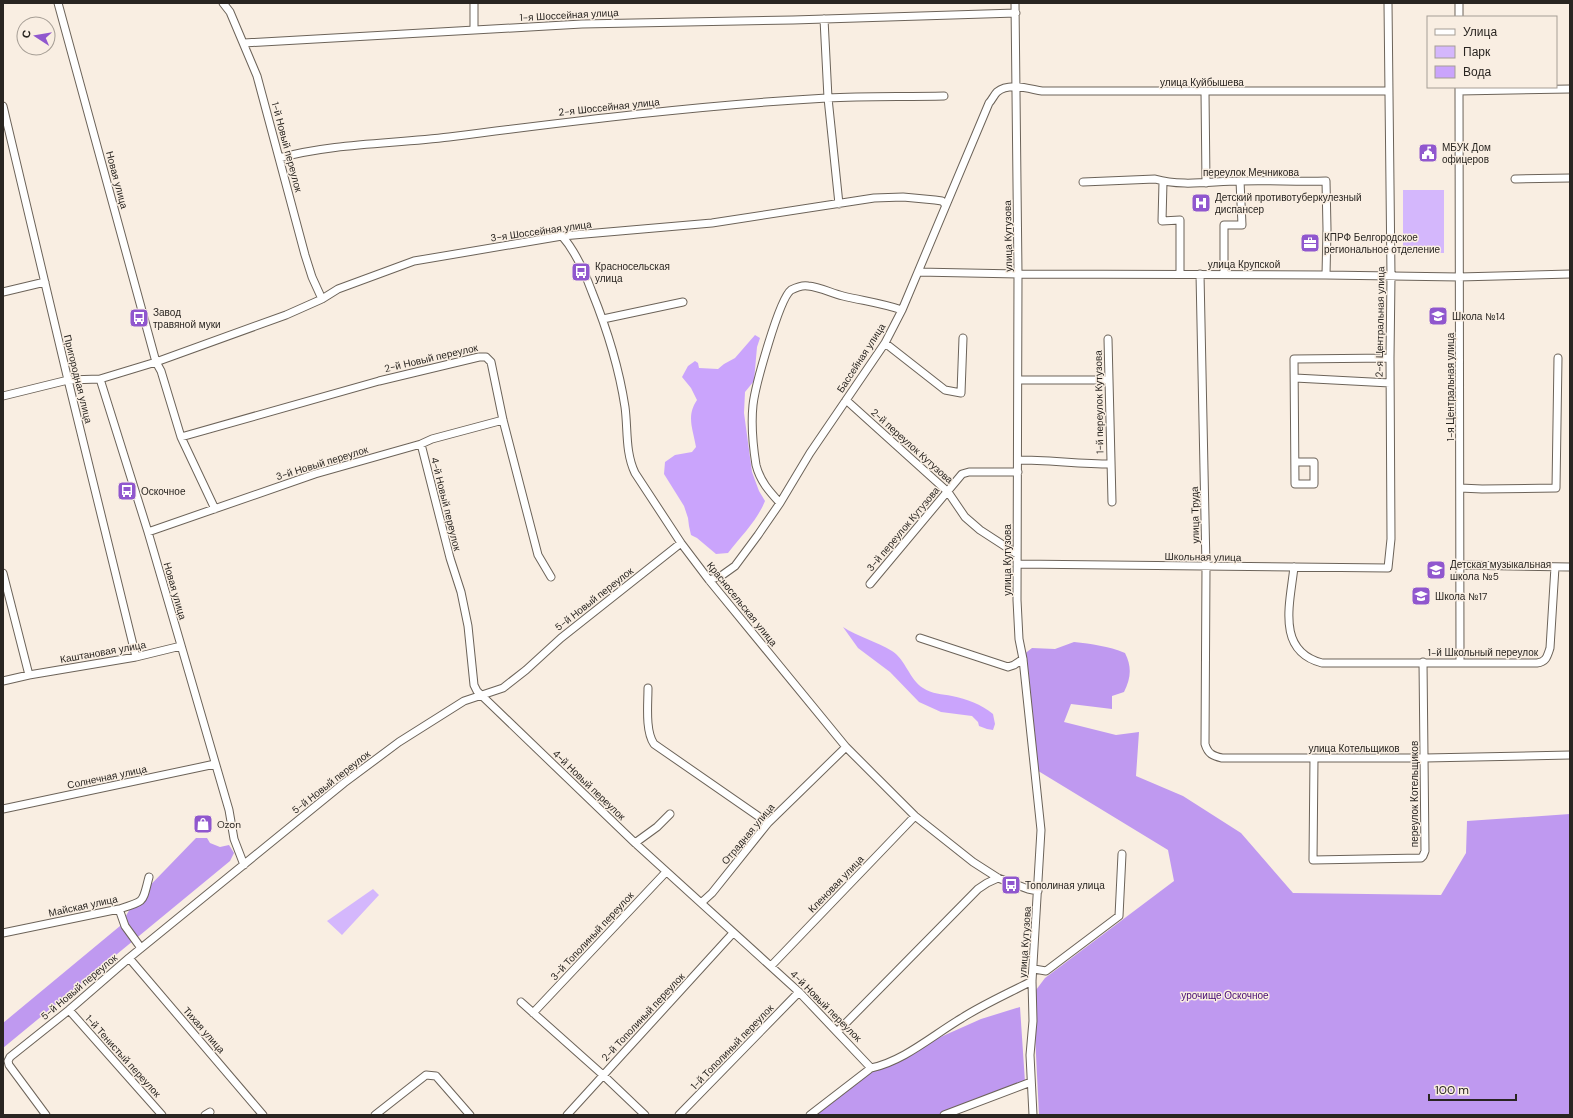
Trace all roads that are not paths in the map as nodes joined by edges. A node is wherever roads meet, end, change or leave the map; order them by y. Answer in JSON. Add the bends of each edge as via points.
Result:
{"nodes":[{"id":1,"x":58,"y":3,"type":"edge"},
{"id":2,"x":223,"y":3,"type":"edge"},
{"id":3,"x":474,"y":3,"type":"edge"},
{"id":4,"x":1016,"y":3,"type":"edge"},
{"id":5,"x":1388,"y":3,"type":"edge"},
{"id":6,"x":1459,"y":3,"type":"edge"},
{"id":7,"x":1016,"y":13,"type":"junction"},
{"id":8,"x":1459,"y":16,"type":"edge"},
{"id":9,"x":824,"y":19,"type":"junction"},
{"id":10,"x":474,"y":30,"type":"junction"},
{"id":11,"x":244,"y":43,"type":"junction"},
{"id":12,"x":1016,"y":87,"type":"junction"},
{"id":13,"x":1459,"y":89,"type":"edge"},
{"id":14,"x":1570,"y":89,"type":"edge"},
{"id":15,"x":1389,"y":91,"type":"junction"},
{"id":16,"x":1205,"y":92,"type":"junction"},
{"id":17,"x":944,"y":96,"type":"dead end"},
{"id":18,"x":828,"y":98,"type":"junction"},
{"id":19,"x":3,"y":106,"type":"edge"},
{"id":20,"x":279,"y":158,"type":"junction"},
{"id":21,"x":1570,"y":178,"type":"edge"},
{"id":22,"x":1515,"y":179,"type":"dead end"},
{"id":23,"x":1240,"y":181,"type":"junction"},
{"id":24,"x":1083,"y":182,"type":"dead end"},
{"id":25,"x":1164,"y":182,"type":"junction"},
{"id":26,"x":1206,"y":183,"type":"junction"},
{"id":27,"x":839,"y":204,"type":"junction"},
{"id":28,"x":946,"y":205,"type":"junction"},
{"id":29,"x":562,"y":236,"type":"junction"},
{"id":30,"x":918,"y":272,"type":"junction"},
{"id":31,"x":1018,"y":274,"type":"junction"},
{"id":32,"x":1180,"y":274,"type":"junction"},
{"id":33,"x":1200,"y":274,"type":"junction"},
{"id":34,"x":1224,"y":274,"type":"junction"},
{"id":35,"x":1570,"y":274,"type":"edge"},
{"id":36,"x":1326,"y":275,"type":"junction"},
{"id":37,"x":1391,"y":276,"type":"junction"},
{"id":38,"x":1459,"y":277,"type":"junction"},
{"id":39,"x":45,"y":282,"type":"junction"},
{"id":40,"x":3,"y":292,"type":"edge"},
{"id":41,"x":322,"y":299,"type":"junction"},
{"id":42,"x":683,"y":302,"type":"dead end"},
{"id":43,"x":902,"y":310,"type":"junction"},
{"id":44,"x":603,"y":319,"type":"junction"},
{"id":45,"x":962,"y":338,"type":"dead end"},
{"id":46,"x":1108,"y":339,"type":"dead end"},
{"id":47,"x":885,"y":343,"type":"junction"},
{"id":48,"x":1390,"y":358,"type":"junction"},
{"id":49,"x":1558,"y":358,"type":"dead end"},
{"id":50,"x":156,"y":362,"type":"junction"},
{"id":51,"x":1295,"y":378,"type":"junction"},
{"id":52,"x":100,"y":379,"type":"junction"},
{"id":53,"x":68,"y":380,"type":"junction"},
{"id":54,"x":1018,"y":380,"type":"junction"},
{"id":55,"x":1109,"y":380,"type":"junction"},
{"id":56,"x":1390,"y":383,"type":"junction"},
{"id":57,"x":3,"y":396,"type":"edge"},
{"id":58,"x":846,"y":400,"type":"junction"},
{"id":59,"x":503,"y":420,"type":"junction"},
{"id":60,"x":181,"y":437,"type":"junction"},
{"id":61,"x":421,"y":444,"type":"junction"},
{"id":62,"x":1018,"y":460,"type":"junction"},
{"id":63,"x":1295,"y":462,"type":"dead end"},
{"id":64,"x":1111,"y":464,"type":"junction"},
{"id":65,"x":1018,"y":472,"type":"junction"},
{"id":66,"x":1460,"y":488,"type":"junction"},
{"id":67,"x":948,"y":492,"type":"junction"},
{"id":68,"x":1112,"y":502,"type":"dead end"},
{"id":69,"x":780,"y":503,"type":"junction"},
{"id":70,"x":215,"y":509,"type":"junction"},
{"id":71,"x":148,"y":532,"type":"junction"},
{"id":72,"x":681,"y":543,"type":"junction"},
{"id":73,"x":1017,"y":554,"type":"junction"},
{"id":74,"x":1017,"y":564,"type":"junction"},
{"id":75,"x":1460,"y":565,"type":"junction"},
{"id":76,"x":1206,"y":567,"type":"junction"},
{"id":77,"x":1294,"y":567,"type":"junction"},
{"id":78,"x":1555,"y":567,"type":"junction"},
{"id":79,"x":1570,"y":567,"type":"edge"},
{"id":80,"x":1388,"y":568,"type":"joint"},
{"id":81,"x":3,"y":573,"type":"edge"},
{"id":82,"x":551,"y":577,"type":"dead end"},
{"id":83,"x":709,"y":580,"type":"junction"},
{"id":84,"x":870,"y":584,"type":"dead end"},
{"id":85,"x":920,"y":638,"type":"dead end"},
{"id":86,"x":181,"y":646,"type":"junction"},
{"id":87,"x":136,"y":657,"type":"junction"},
{"id":88,"x":1023,"y":659,"type":"junction"},
{"id":89,"x":1423,"y":662,"type":"junction"},
{"id":90,"x":1460,"y":662,"type":"junction"},
{"id":91,"x":29,"y":675,"type":"junction"},
{"id":92,"x":3,"y":681,"type":"edge"},
{"id":93,"x":648,"y":688,"type":"dead end"},
{"id":94,"x":482,"y":696,"type":"junction"},
{"id":95,"x":846,"y":747,"type":"junction"},
{"id":96,"x":1210,"y":754,"type":"joint"},
{"id":97,"x":1570,"y":755,"type":"edge"},
{"id":98,"x":1314,"y":758,"type":"junction"},
{"id":99,"x":1425,"y":758,"type":"junction"},
{"id":100,"x":215,"y":764,"type":"junction"},
{"id":101,"x":3,"y":809,"type":"edge"},
{"id":102,"x":670,"y":814,"type":"dead end"},
{"id":103,"x":915,"y":816,"type":"junction"},
{"id":104,"x":768,"y":823,"type":"junction"},
{"id":105,"x":635,"y":843,"type":"junction"},
{"id":106,"x":1122,"y":854,"type":"dead end"},
{"id":107,"x":244,"y":865,"type":"junction"},
{"id":108,"x":666,"y":872,"type":"junction"},
{"id":109,"x":149,"y":877,"type":"dead end"},
{"id":110,"x":998,"y":878,"type":"junction"},
{"id":111,"x":1038,"y":891,"type":"junction"},
{"id":112,"x":701,"y":903,"type":"junction"},
{"id":113,"x":119,"y":909,"type":"junction"},
{"id":114,"x":3,"y":933,"type":"edge"},
{"id":115,"x":733,"y":933,"type":"junction"},
{"id":116,"x":141,"y":948,"type":"junction"},
{"id":117,"x":129,"y":958,"type":"junction"},
{"id":118,"x":771,"y":966,"type":"junction"},
{"id":119,"x":1034,"y":969,"type":"junction"},
{"id":120,"x":1032,"y":982,"type":"junction"},
{"id":121,"x":799,"y":992,"type":"junction"},
{"id":122,"x":521,"y":1002,"type":"dead end"},
{"id":123,"x":69,"y":1010,"type":"junction"},
{"id":124,"x":533,"y":1013,"type":"junction"},
{"id":125,"x":838,"y":1031,"type":"junction"},
{"id":126,"x":871,"y":1068,"type":"junction"},
{"id":127,"x":603,"y":1075,"type":"junction"},
{"id":128,"x":1032,"y":1082,"type":"junction"},
{"id":129,"x":380,"y":1114,"type":"edge"},
{"id":130,"x":46,"y":1115,"type":"edge"},
{"id":131,"x":162,"y":1115,"type":"edge"},
{"id":132,"x":263,"y":1115,"type":"edge"},
{"id":133,"x":470,"y":1115,"type":"edge"},
{"id":134,"x":567,"y":1115,"type":"edge"},
{"id":135,"x":645,"y":1115,"type":"edge"},
{"id":136,"x":679,"y":1115,"type":"edge"},
{"id":137,"x":810,"y":1115,"type":"edge"},
{"id":138,"x":944,"y":1115,"type":"edge"},
{"id":139,"x":1033,"y":1115,"type":"edge"}],
"edges":[{"from":1,"to":50,"type":"street","name":"Новая улица"},
{"from":2,"to":11,"type":"street","name":"1-й Новый переулок","via":[[230,12]]},
{"from":3,"to":10,"type":"street"},
{"from":4,"to":7,"type":"street","name":"улица Кутузова"},
{"from":5,"to":15,"type":"street","name":"2-я Центральная улица"},
{"from":6,"to":8,"type":"street"},
{"from":7,"to":9,"type":"street","name":"1-я Шоссейная улица"},
{"from":7,"to":12,"type":"street","name":"улица Кутузова"},
{"from":9,"to":10,"type":"street","name":"1-я Шоссейная улица","via":[[643,22]]},
{"from":9,"to":18,"type":"street"},
{"from":10,"to":11,"type":"street","name":"1-я Шоссейная улица"},
{"from":11,"to":20,"type":"street","name":"1-й Новый переулок","via":[[264,99]]},
{"from":12,"to":16,"type":"street","name":"улица Куйбышева","via":[[1042,91]]},
{"from":12,"to":28,"type":"street","name":"Бассейная улица","via":[[997,92],[989,103]]},
{"from":12,"to":31,"type":"street","name":"улица Кутузова"},
{"from":13,"to":14,"type":"street"},
{"from":13,"to":38,"type":"street","name":"1-я Центральная улица"},
{"from":15,"to":16,"type":"street","name":"улица Куйбышева"},
{"from":15,"to":37,"type":"street","name":"2-я Центральная улица"},
{"from":16,"to":26,"type":"street"},
{"from":17,"to":18,"type":"street","name":"2-я Шоссейная улица"},
{"from":18,"to":20,"type":"street","name":"2-я Шоссейная улица","via":[[651,112],[541,124],[396,143],[325,148]]},
{"from":18,"to":27,"type":"street"},
{"from":19,"to":39,"type":"street","name":"Пригородная улица"},
{"from":20,"to":41,"type":"street","name":"1-й Новый переулок","via":[[305,255]]},
{"from":21,"to":22,"type":"street"},
{"from":23,"to":26,"type":"street","name":"переулок Мечникова"},
{"from":23,"to":34,"type":"street","via":[[1242,225],[1224,225]]},
{"from":23,"to":36,"type":"street","name":"переулок Мечникова","via":[[1326,181]]},
{"from":24,"to":25,"type":"street","name":"переулок Мечникова","via":[[1155,179]]},
{"from":25,"to":26,"type":"street","name":"переулок Мечникова"},
{"from":25,"to":32,"type":"street","via":[[1162,220],[1180,220]]},
{"from":27,"to":28,"type":"street","name":"3-я Шоссейная улица","via":[[874,198],[903,197],[942,201]]},
{"from":27,"to":29,"type":"street","name":"3-я Шоссейная улица","via":[[712,223]]},
{"from":28,"to":30,"type":"street","name":"Бассейная улица"},
{"from":29,"to":41,"type":"street","name":"3-я Шоссейная улица","via":[[414,261],[338,289]]},
{"from":29,"to":44,"type":"street","name":"Красносельская улица","via":[[571,246]]},
{"from":30,"to":31,"type":"street","name":"улица Крупской"},
{"from":30,"to":43,"type":"street","name":"Бассейная улица"},
{"from":31,"to":32,"type":"street","name":"улица Крупской"},
{"from":31,"to":54,"type":"street","name":"улица Кутузова"},
{"from":32,"to":33,"type":"street","name":"улица Крупской"},
{"from":33,"to":34,"type":"street","name":"улица Крупской"},
{"from":33,"to":76,"type":"street","name":"улица Труда"},
{"from":34,"to":36,"type":"street","name":"улица Крупской"},
{"from":35,"to":38,"type":"street","name":"улица Крупской"},
{"from":36,"to":37,"type":"street","name":"улица Крупской"},
{"from":37,"to":38,"type":"street","name":"улица Крупской"},
{"from":37,"to":48,"type":"street","name":"2-я Центральная улица"},
{"from":38,"to":66,"type":"street","name":"1-я Центральная улица"},
{"from":39,"to":40,"type":"street"},
{"from":39,"to":53,"type":"street","name":"Пригородная улица"},
{"from":41,"to":50,"type":"street","name":"3-я Шоссейная улица","via":[[286,315]]},
{"from":42,"to":44,"type":"street"},
{"from":43,"to":47,"type":"street","name":"Бассейная улица"},
{"from":43,"to":69,"type":"street","via":[[807,285],[790,291],[785,298],[774,322],[753,404],[752,423],[759,476]]},
{"from":44,"to":72,"type":"street","name":"Красносельская улица","via":[[622,392],[630,461],[635,473]]},
{"from":45,"to":47,"type":"street","via":[[961,393],[945,390]]},
{"from":46,"to":55,"type":"street","name":"1-й переулок Кутузова"},
{"from":47,"to":58,"type":"street","name":"Бассейная улица"},
{"from":48,"to":51,"type":"street","via":[[1294,359]]},
{"from":48,"to":56,"type":"street","name":"2-я Центральная улица"},
{"from":49,"to":66,"type":"street","via":[[1556,488]]},
{"from":50,"to":52,"type":"street"},
{"from":50,"to":60,"type":"street","name":"Новая улица"},
{"from":51,"to":56,"type":"street"},
{"from":51,"to":63,"type":"street"},
{"from":52,"to":53,"type":"street"},
{"from":52,"to":71,"type":"street","name":"Новая улица"},
{"from":53,"to":57,"type":"street"},
{"from":53,"to":87,"type":"street","name":"Пригородная улица"},
{"from":54,"to":55,"type":"street"},
{"from":54,"to":62,"type":"street","name":"улица Кутузова"},
{"from":55,"to":64,"type":"street","name":"1-й переулок Кутузова"},
{"from":56,"to":80,"type":"street","name":"2-я Центральная улица","via":[[1391,539]]},
{"from":58,"to":67,"type":"street","name":"2-й переулок Кутузова"},
{"from":58,"to":69,"type":"street","name":"Бассейная улица"},
{"from":59,"to":60,"type":"street","name":"2-й Новый переулок","via":[[491,362],[483,356],[379,381]]},
{"from":59,"to":61,"type":"street","name":"3-й Новый переулок"},
{"from":59,"to":82,"type":"street","name":"2-й Новый переулок","via":[[538,555]]},
{"from":60,"to":70,"type":"street","name":"Новая улица"},
{"from":61,"to":70,"type":"street","name":"3-й Новый переулок","via":[[316,474]]},
{"from":61,"to":94,"type":"street","name":"4-й Новый переулок","via":[[461,592],[468,626],[474,685]]},
{"from":62,"to":64,"type":"street","name":"1-й переулок Кутузова"},
{"from":62,"to":65,"type":"street","name":"улица Кутузова"},
{"from":64,"to":68,"type":"street","name":"1-й переулок Кутузова"},
{"from":65,"to":67,"type":"street","name":"3-й переулок Кутузова","via":[[969,472],[954,481]]},
{"from":65,"to":73,"type":"street","name":"улица Кутузова"},
{"from":66,"to":75,"type":"street","name":"1-я Центральная улица"},
{"from":67,"to":73,"type":"street","name":"2-й переулок Кутузова","via":[[965,517]]},
{"from":67,"to":84,"type":"street","name":"3-й переулок Кутузова"},
{"from":69,"to":83,"type":"street","name":"Бассейная улица","via":[[735,566],[721,576]]},
{"from":70,"to":71,"type":"street","name":"3-й Новый переулок"},
{"from":71,"to":86,"type":"street","name":"Новая улица"},
{"from":72,"to":83,"type":"street","name":"Красносельская улица"},
{"from":72,"to":94,"type":"street","name":"5-й Новый переулок","via":[[561,638],[503,688]]},
{"from":73,"to":74,"type":"street","name":"улица Кутузова"},
{"from":74,"to":76,"type":"street","name":"Школьная улица"},
{"from":74,"to":88,"type":"street","name":"улица Кутузова","via":[[1019,639]]},
{"from":75,"to":78,"type":"street"},
{"from":75,"to":90,"type":"street","name":"1-я Центральная улица"},
{"from":76,"to":77,"type":"street","name":"Школьная улица"},
{"from":76,"to":96,"type":"street","name":"улица Труда","via":[[1205,744]]},
{"from":77,"to":80,"type":"street","name":"Школьная улица"},
{"from":77,"to":89,"type":"street","name":"1-й Школьный переулок","via":[[1289,628],[1295,646],[1302,654],[1322,663]]},
{"from":78,"to":79,"type":"street"},
{"from":78,"to":90,"type":"street","name":"1-й Школьный переулок","via":[[1550,648],[1545,660],[1541,663]]},
{"from":81,"to":91,"type":"street"},
{"from":83,"to":95,"type":"street","name":"Красносельская улица"},
{"from":85,"to":88,"type":"street","via":[[1008,667]]},
{"from":86,"to":87,"type":"street","name":"Каштановая улица"},
{"from":86,"to":100,"type":"street","name":"Новая улица"},
{"from":87,"to":91,"type":"street","name":"Каштановая улица"},
{"from":88,"to":111,"type":"street","name":"улица Кутузова","via":[[1041,830]]},
{"from":89,"to":90,"type":"street","name":"1-й Школьный переулок"},
{"from":89,"to":99,"type":"street","name":"переулок Котельщиков"},
{"from":91,"to":92,"type":"street","name":"Каштановая улица"},
{"from":93,"to":104,"type":"street","via":[[649,730],[654,744]]},
{"from":94,"to":105,"type":"street","name":"4-й Новый переулок"},
{"from":94,"to":107,"type":"street","name":"5-й Новый переулок","via":[[464,701],[398,742]]},
{"from":95,"to":103,"type":"street","name":"Красносельская улица"},
{"from":95,"to":104,"type":"street","name":"Отрадная улица"},
{"from":96,"to":98,"type":"street","name":"улица Котельщиков","via":[[1222,758]]},
{"from":97,"to":99,"type":"street","name":"улица Котельщиков"},
{"from":98,"to":99,"type":"street","name":"улица Котельщиков"},
{"from":98,"to":99,"type":"street","name":"переулок Котельщиков","via":[[1313,860],[1424,856]]},
{"from":100,"to":101,"type":"street","name":"Солнечная улица"},
{"from":100,"to":107,"type":"street","name":"Новая улица","via":[[229,810],[234,839]]},
{"from":102,"to":105,"type":"street"},
{"from":103,"to":110,"type":"street","name":"Красносельская улица","via":[[973,862]]},
{"from":103,"to":118,"type":"street","name":"Кленовая улица"},
{"from":104,"to":112,"type":"street","name":"Отрадная улица","via":[[712,893]]},
{"from":105,"to":108,"type":"street","name":"4-й Новый переулок"},
{"from":106,"to":119,"type":"street","via":[[1119,916],[1046,971]]},
{"from":107,"to":116,"type":"street","name":"5-й Новый переулок"},
{"from":108,"to":112,"type":"street","name":"4-й Новый переулок"},
{"from":108,"to":124,"type":"street","name":"3-й Тополиный переулок"},
{"from":109,"to":113,"type":"street","name":"Майская улица","via":[[143,899]]},
{"from":110,"to":111,"type":"street","name":"Красносельская улица"},
{"from":110,"to":125,"type":"street","via":[[978,889]]},
{"from":111,"to":119,"type":"street","name":"улица Кутузова"},
{"from":112,"to":115,"type":"street","name":"4-й Новый переулок"},
{"from":113,"to":114,"type":"street","name":"Майская улица"},
{"from":113,"to":116,"type":"street","via":[[125,926]]},
{"from":115,"to":118,"type":"street","name":"4-й Новый переулок"},
{"from":115,"to":127,"type":"street","name":"2-й Тополиный переулок"},
{"from":116,"to":117,"type":"street","name":"5-й Новый переулок"},
{"from":117,"to":123,"type":"street","name":"5-й Новый переулок"},
{"from":117,"to":132,"type":"street","name":"Тихая улица"},
{"from":118,"to":121,"type":"street","name":"4-й Новый переулок"},
{"from":119,"to":120,"type":"street","name":"улица Кутузова"},
{"from":120,"to":126,"type":"street","via":[[963,1017],[902,1056]]},
{"from":120,"to":128,"type":"street","name":"улица Кутузова"},
{"from":121,"to":125,"type":"street","name":"4-й Новый переулок"},
{"from":121,"to":136,"type":"street","name":"1-й Тополиный переулок"},
{"from":122,"to":124,"type":"street"},
{"from":123,"to":130,"type":"street","name":"5-й Новый переулок","via":[[8,1061]]},
{"from":123,"to":131,"type":"street","name":"1-й Тенистый переулок"},
{"from":124,"to":127,"type":"street"},
{"from":125,"to":126,"type":"street","name":"4-й Новый переулок"},
{"from":126,"to":137,"type":"street"},
{"from":127,"to":134,"type":"street","name":"2-й Тополиный переулок"},
{"from":127,"to":135,"type":"street"},
{"from":128,"to":138,"type":"street"},
{"from":128,"to":139,"type":"street","name":"улица Кутузова"},
{"from":129,"to":133,"type":"street","via":[[426,1075],[436,1076]]}]}
